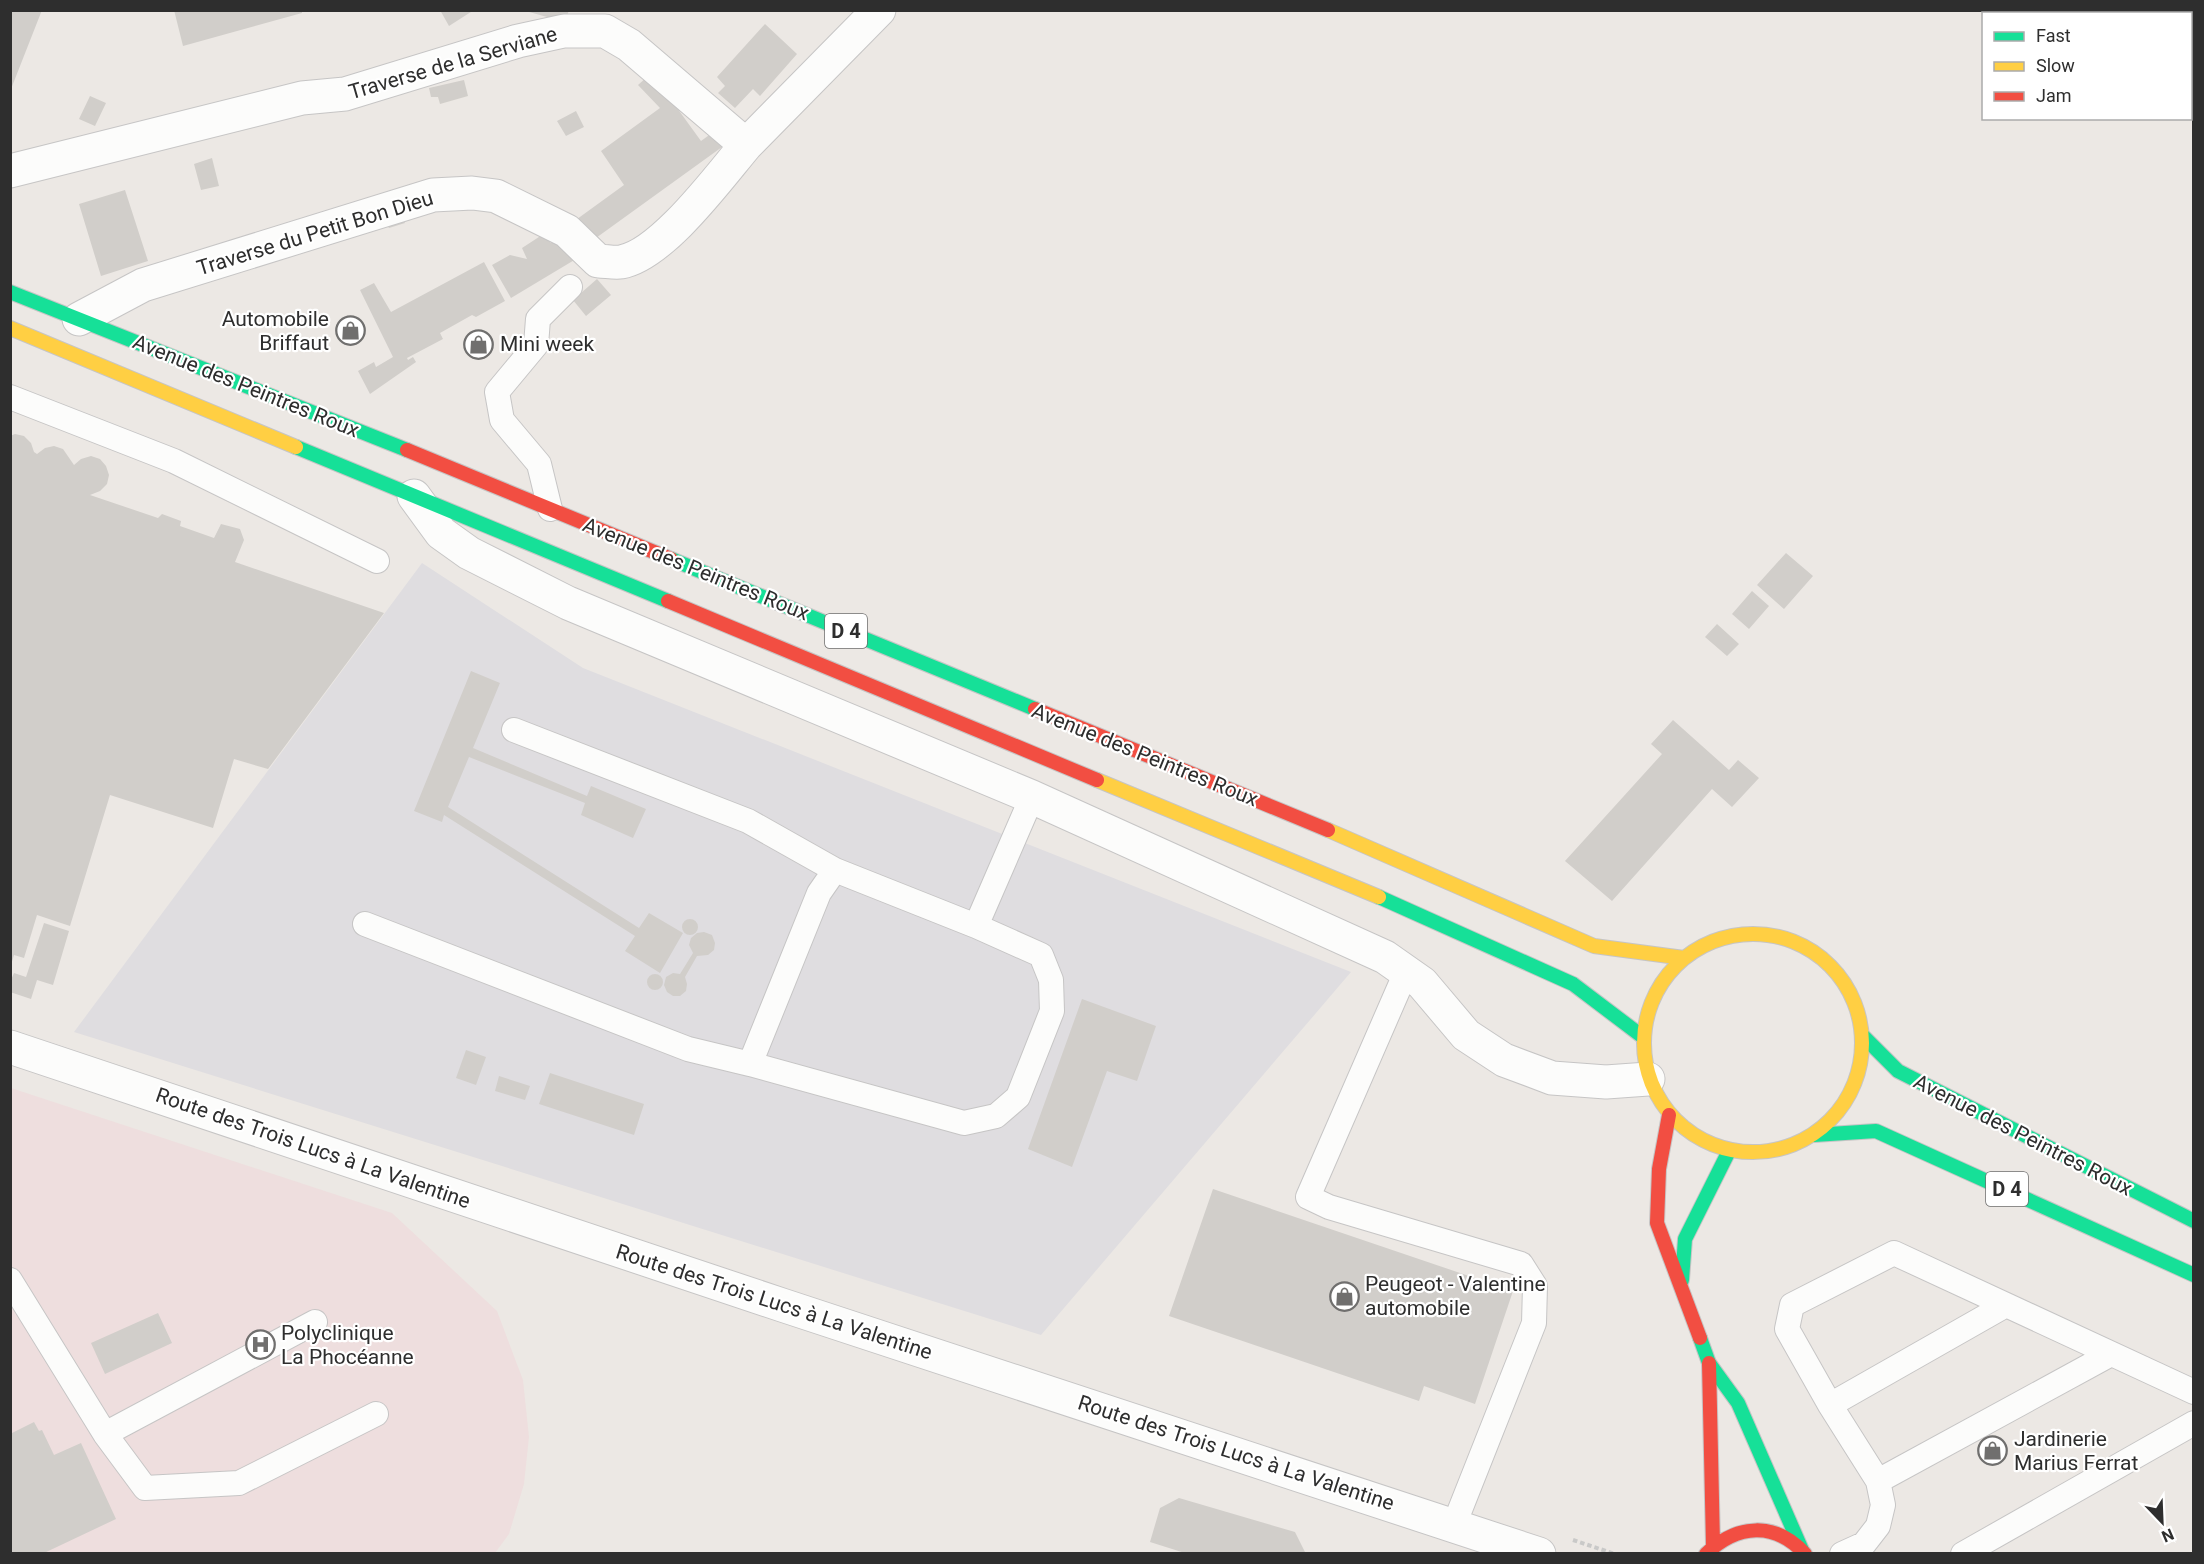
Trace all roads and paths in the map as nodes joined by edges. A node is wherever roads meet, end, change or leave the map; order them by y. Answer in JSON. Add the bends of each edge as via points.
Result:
{"nodes":[{"id":1,"x":879,"y":10,"type":"edge"},
{"id":2,"x":594,"y":21,"type":"edge"},
{"id":3,"x":746,"y":145,"type":"junction"},
{"id":4,"x":10,"y":171,"type":"edge"},
{"id":5,"x":570,"y":288,"type":"dead end"},
{"id":6,"x":10,"y":292,"type":"edge"},
{"id":7,"x":79,"y":319,"type":"junction"},
{"id":8,"x":10,"y":327,"type":"edge"},
{"id":9,"x":10,"y":397,"type":"edge"},
{"id":10,"x":414,"y":496,"type":"junction"},
{"id":11,"x":550,"y":509,"type":"junction"},
{"id":12,"x":378,"y":561,"type":"dead end"},
{"id":13,"x":514,"y":730,"type":"dead end"},
{"id":14,"x":1032,"y":796,"type":"junction"},
{"id":15,"x":835,"y":870,"type":"junction"},
{"id":16,"x":365,"y":924,"type":"dead end"},
{"id":17,"x":976,"y":926,"type":"junction"},
{"id":18,"x":1684,"y":958,"type":"junction"},
{"id":19,"x":1406,"y":972,"type":"junction"},
{"id":20,"x":1863,"y":1035,"type":"junction"},
{"id":21,"x":1643,"y":1037,"type":"junction"},
{"id":22,"x":10,"y":1047,"type":"edge"},
{"id":23,"x":750,"y":1064,"type":"junction"},
{"id":24,"x":1648,"y":1079,"type":"junction"},
{"id":25,"x":1669,"y":1115,"type":"junction"},
{"id":26,"x":1814,"y":1135,"type":"junction"},
{"id":27,"x":1729,"y":1151,"type":"junction"},
{"id":28,"x":2193,"y":1221,"type":"edge"},
{"id":29,"x":2193,"y":1275,"type":"edge"},
{"id":30,"x":10,"y":1280,"type":"edge"},
{"id":31,"x":1681,"y":1291,"type":"junction"},
{"id":32,"x":2006,"y":1305,"type":"junction"},
{"id":33,"x":315,"y":1322,"type":"dead end"},
{"id":34,"x":2111,"y":1354,"type":"junction"},
{"id":35,"x":1709,"y":1363,"type":"junction"},
{"id":36,"x":2193,"y":1392,"type":"edge"},
{"id":37,"x":1830,"y":1405,"type":"junction"},
{"id":38,"x":376,"y":1414,"type":"dead end"},
{"id":39,"x":2193,"y":1423,"type":"edge"},
{"id":40,"x":105,"y":1434,"type":"junction"},
{"id":41,"x":1878,"y":1481,"type":"junction"},
{"id":42,"x":1454,"y":1524,"type":"junction"},
{"id":43,"x":1709,"y":1549,"type":"edge"},
{"id":44,"x":1804,"y":1552,"type":"edge"},
{"id":45,"x":1539,"y":1554,"type":"edge"},
{"id":46,"x":1842,"y":1554,"type":"edge"},
{"id":47,"x":1963,"y":1554,"type":"edge"}],
"edges":[{"from":1,"to":3,"type":"street"},
{"from":2,"to":3,"type":"street","name":"Traverse de la Serviane","via":[[629,45]]},
{"from":2,"to":4,"type":"street","name":"Traverse de la Serviane","via":[[345,94],[302,98]]},
{"from":3,"to":7,"type":"street","name":"Traverse du Petit Bon Dieu","via":[[676,227],[647,250],[622,262],[598,261],[567,231],[496,196],[433,195],[143,285]]},
{"from":5,"to":11,"type":"lane","via":[[538,320],[536,345],[497,392],[502,420],[539,464]]},
{"from":6,"to":7,"type":"main road","name":"Avenue des Peintres Roux","number":"D 4"},
{"from":7,"to":11,"type":"main road","name":"Avenue des Peintres Roux","number":"D 4"},
{"from":8,"to":10,"type":"main road","name":"Avenue des Peintres Roux","number":"D 4"},
{"from":9,"to":12,"type":"lane","via":[[174,461]]},
{"from":10,"to":14,"type":"street","via":[[441,533],[469,554],[568,603]]},
{"from":10,"to":21,"type":"main road","name":"Avenue des Peintres Roux","number":"D 4","via":[[1391,902],[1573,984]]},
{"from":11,"to":18,"type":"main road","name":"Avenue des Peintres Roux","number":"D 4","via":[[1400,860],[1594,946]]},
{"from":13,"to":15,"type":"lane","via":[[748,821]]},
{"from":14,"to":17,"type":"lane"},
{"from":14,"to":19,"type":"street","via":[[1385,957]]},
{"from":15,"to":17,"type":"lane"},
{"from":15,"to":23,"type":"lane","via":[[819,893]]},
{"from":16,"to":23,"type":"lane","via":[[688,1049]]},
{"from":17,"to":23,"type":"lane","via":[[1041,955],[1051,980],[1052,1011],[1018,1097],[996,1116],[964,1123]]},
{"from":18,"to":20,"type":"main road","via":[[1709,943],[1738,935],[1768,935],[1796,943],[1822,958],[1842,980],[1856,1006]]},
{"from":18,"to":21,"type":"main road","via":[[1655,993]]},
{"from":19,"to":24,"type":"street","via":[[1422,983],[1466,1035],[1504,1060],[1552,1078],[1606,1082]]},
{"from":19,"to":42,"type":"lane","via":[[1308,1197],[1329,1207],[1521,1264],[1535,1287],[1534,1323]]},
{"from":20,"to":26,"type":"main road","via":[[1858,1073],[1841,1108]]},
{"from":20,"to":28,"type":"main road","name":"Avenue des Peintres Roux","number":"D 4","via":[[1898,1071]]},
{"from":21,"to":24,"type":"main road"},
{"from":22,"to":42,"type":"street","name":"Route des Trois Lucs à La Valentine"},
{"from":24,"to":25,"type":"main road"},
{"from":25,"to":27,"type":"main road","via":[[1696,1138]]},
{"from":25,"to":31,"type":"main road","via":[[1659,1169],[1657,1223]]},
{"from":26,"to":27,"type":"main road","via":[[1773,1151]]},
{"from":26,"to":29,"type":"main road","number":"D 4","via":[[1876,1131]]},
{"from":27,"to":31,"type":"main road","via":[[1685,1239]]},
{"from":30,"to":40,"type":"lane"},
{"from":31,"to":35,"type":"main road"},
{"from":32,"to":34,"type":"lane"},
{"from":32,"to":37,"type":"lane"},
{"from":32,"to":37,"type":"lane","via":[[1894,1253],[1792,1305],[1787,1329]]},
{"from":33,"to":40,"type":"lane"},
{"from":34,"to":36,"type":"lane"},
{"from":34,"to":41,"type":"lane"},
{"from":35,"to":43,"type":"main road"},
{"from":35,"to":44,"type":"main road","via":[[1738,1403]]},
{"from":37,"to":41,"type":"lane"},
{"from":38,"to":40,"type":"lane","via":[[239,1483],[145,1488]]},
{"from":39,"to":47,"type":"lane"},
{"from":41,"to":46,"type":"lane","via":[[1883,1505],[1878,1526],[1864,1544]]},
{"from":42,"to":45,"type":"street","name":"Route des Trois Lucs à La Valentine"},
{"from":43,"to":44,"type":"main road","via":[[1734,1532],[1759,1529],[1783,1535]]}]}
